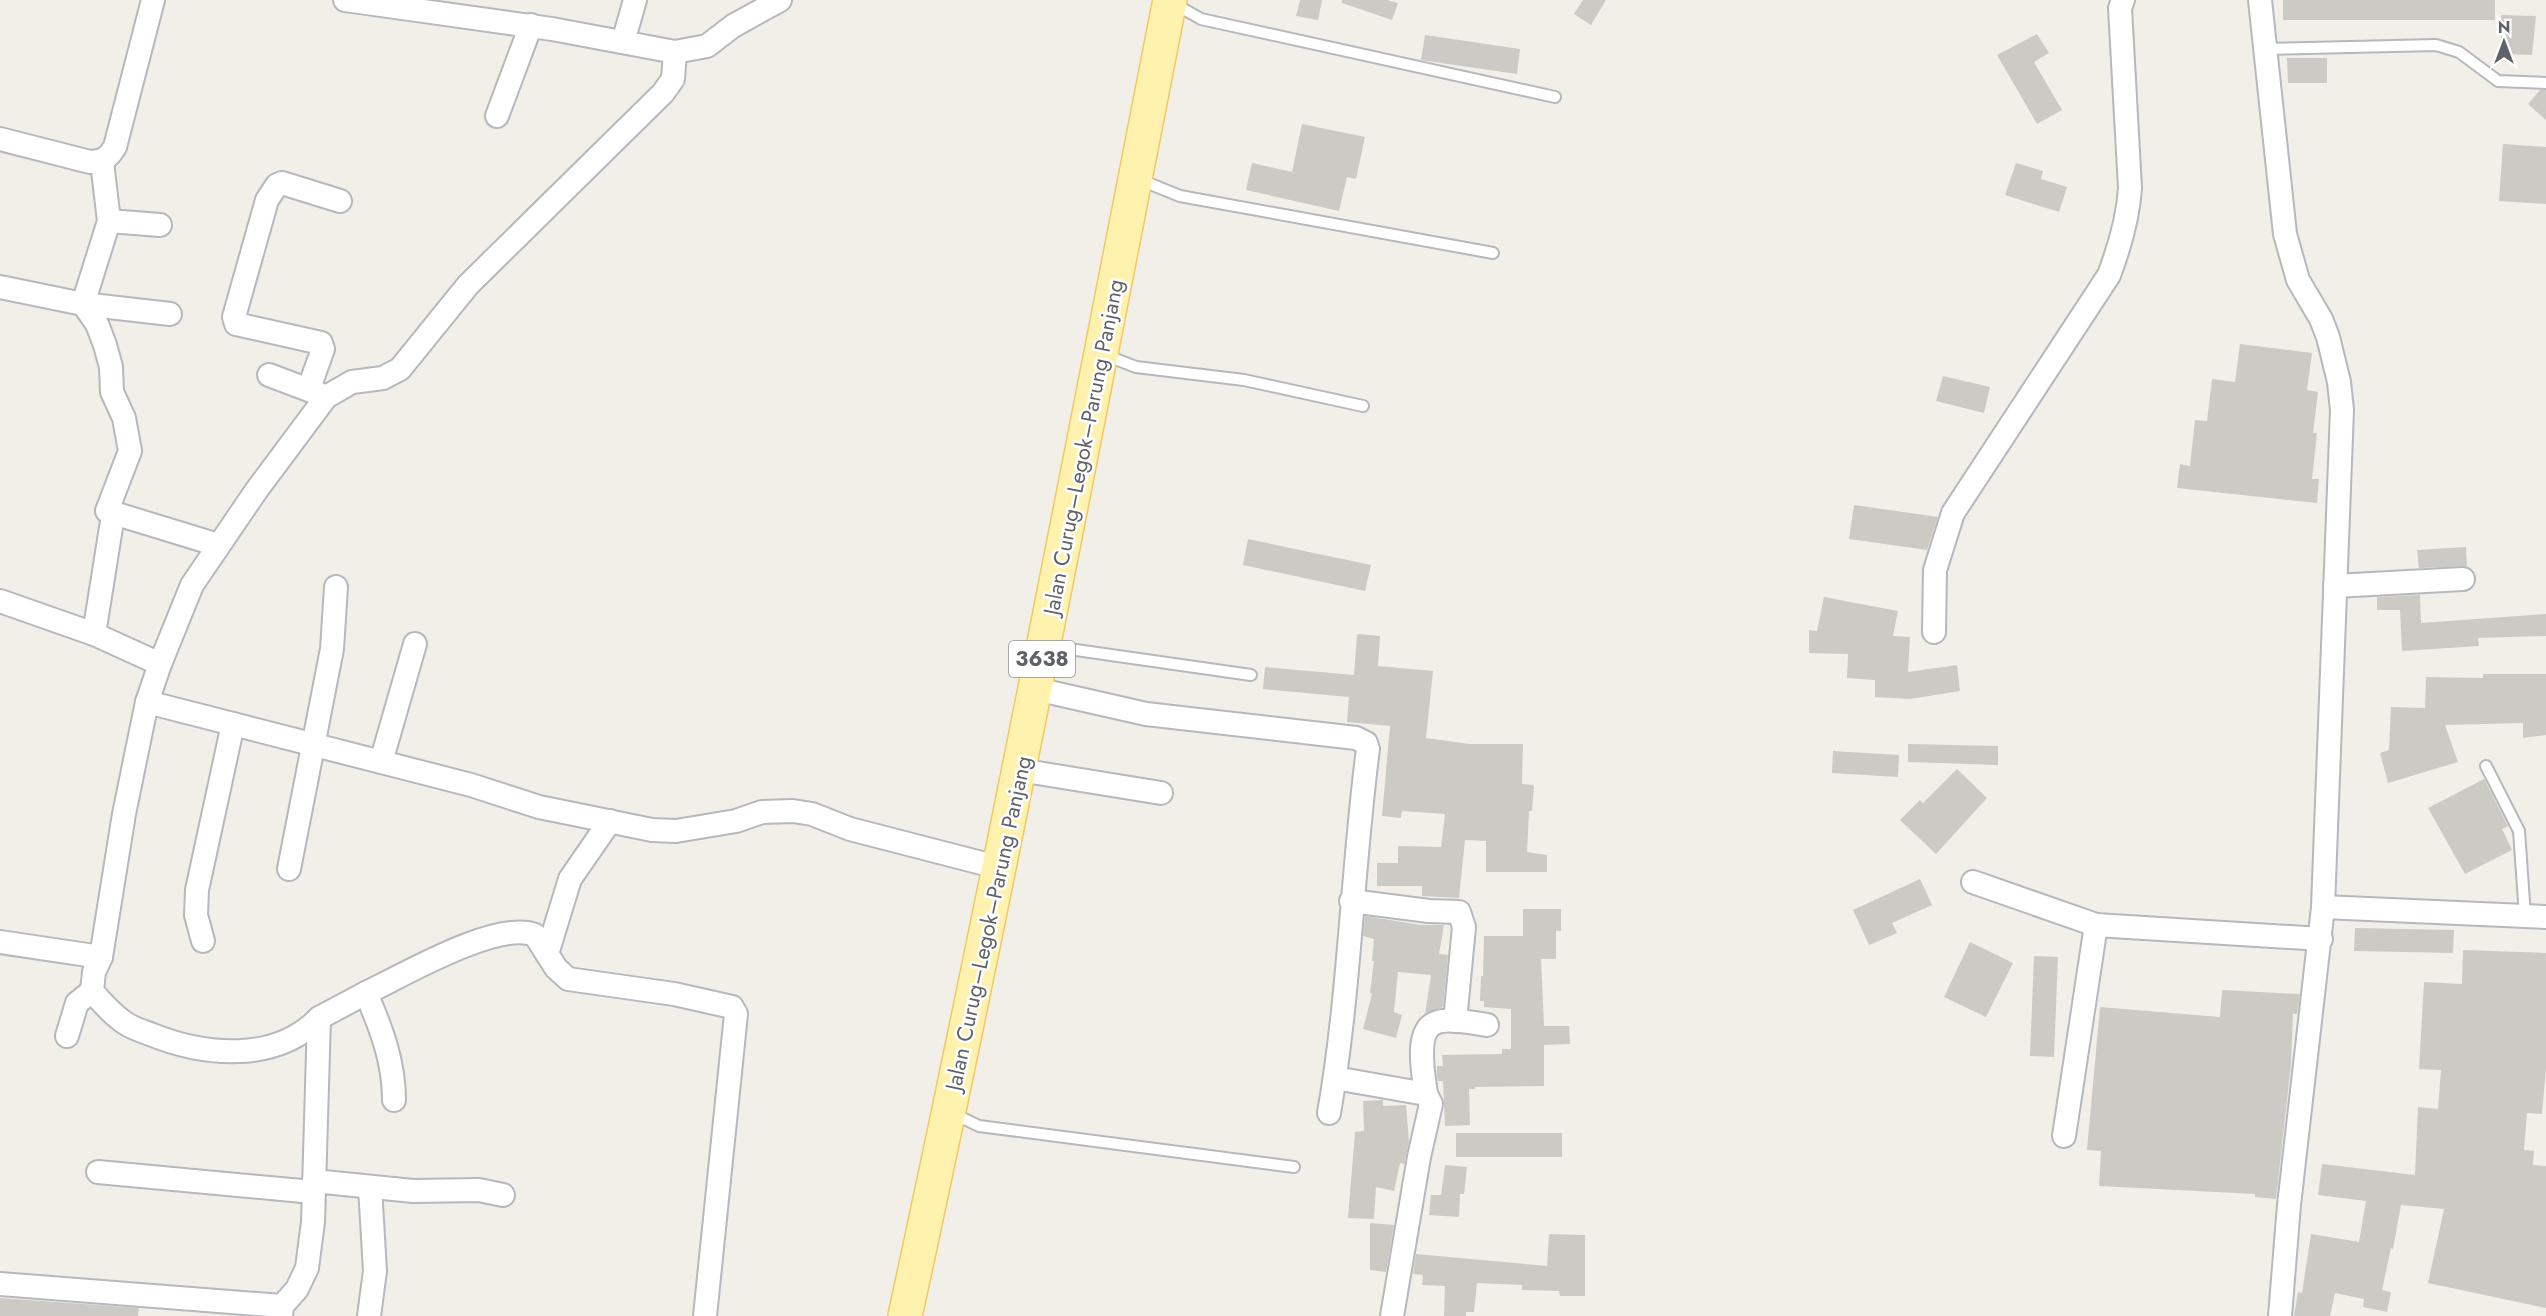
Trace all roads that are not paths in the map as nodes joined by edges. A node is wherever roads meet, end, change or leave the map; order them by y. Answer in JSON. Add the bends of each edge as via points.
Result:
{"nodes":[{"id":1,"x":153,"y":0,"type":"edge"},
{"id":2,"x":345,"y":0,"type":"edge"},
{"id":3,"x":635,"y":0,"type":"edge"},
{"id":4,"x":780,"y":0,"type":"edge"},
{"id":5,"x":2123,"y":0,"type":"edge"},
{"id":6,"x":2260,"y":0,"type":"edge"},
{"id":7,"x":1170,"y":1,"type":"edge"},
{"id":8,"x":378,"y":2,"type":"edge"},
{"id":9,"x":531,"y":26,"type":"junction"},
{"id":10,"x":623,"y":42,"type":"junction"},
{"id":11,"x":2264,"y":48,"type":"junction"},
{"id":12,"x":675,"y":52,"type":"junction"},
{"id":13,"x":2546,"y":83,"type":"edge"},
{"id":14,"x":1555,"y":97,"type":"dead end"},
{"id":15,"x":497,"y":116,"type":"dead end"},
{"id":16,"x":0,"y":139,"type":"edge"},
{"id":17,"x":102,"y":162,"type":"junction"},
{"id":18,"x":1135,"y":178,"type":"junction"},
{"id":19,"x":340,"y":201,"type":"dead end"},
{"id":20,"x":109,"y":221,"type":"junction"},
{"id":21,"x":160,"y":225,"type":"dead end"},
{"id":22,"x":1493,"y":253,"type":"dead end"},
{"id":23,"x":5,"y":292,"type":"edge"},
{"id":24,"x":83,"y":304,"type":"junction"},
{"id":25,"x":170,"y":314,"type":"dead end"},
{"id":26,"x":1100,"y":353,"type":"junction"},
{"id":27,"x":269,"y":375,"type":"dead end"},
{"id":28,"x":318,"y":393,"type":"junction"},
{"id":29,"x":1363,"y":406,"type":"dead end"},
{"id":30,"x":113,"y":515,"type":"junction"},
{"id":31,"x":218,"y":545,"type":"junction"},
{"id":32,"x":2463,"y":579,"type":"dead end"},
{"id":33,"x":2335,"y":586,"type":"junction"},
{"id":34,"x":336,"y":587,"type":"dead end"},
{"id":35,"x":0,"y":602,"type":"edge"},
{"id":36,"x":1934,"y":632,"type":"dead end"},
{"id":37,"x":94,"y":634,"type":"junction"},
{"id":38,"x":415,"y":644,"type":"dead end"},
{"id":39,"x":1045,"y":645,"type":"junction"},
{"id":40,"x":159,"y":664,"type":"junction"},
{"id":41,"x":1251,"y":675,"type":"dead end"},
{"id":42,"x":1036,"y":689,"type":"junction"},
{"id":43,"x":147,"y":702,"type":"junction"},
{"id":44,"x":233,"y":724,"type":"junction"},
{"id":45,"x":314,"y":746,"type":"junction"},
{"id":46,"x":381,"y":762,"type":"junction"},
{"id":47,"x":2486,"y":766,"type":"dead end"},
{"id":48,"x":1020,"y":770,"type":"junction"},
{"id":49,"x":1161,"y":793,"type":"dead end"},
{"id":50,"x":610,"y":820,"type":"junction"},
{"id":51,"x":997,"y":867,"type":"junction"},
{"id":52,"x":289,"y":869,"type":"dead end"},
{"id":53,"x":1973,"y":882,"type":"dead end"},
{"id":54,"x":1351,"y":902,"type":"junction"},
{"id":55,"x":2323,"y":907,"type":"junction"},
{"id":56,"x":2536,"y":916,"type":"edge"},
{"id":57,"x":2096,"y":924,"type":"junction"},
{"id":58,"x":2321,"y":939,"type":"junction"},
{"id":59,"x":203,"y":941,"type":"dead end"},
{"id":60,"x":0,"y":942,"type":"edge"},
{"id":61,"x":547,"y":954,"type":"junction"},
{"id":62,"x":101,"y":957,"type":"junction"},
{"id":63,"x":92,"y":991,"type":"junction"},
{"id":64,"x":366,"y":993,"type":"junction"},
{"id":65,"x":320,"y":1018,"type":"junction"},
{"id":66,"x":1455,"y":1021,"type":"junction"},
{"id":67,"x":1487,"y":1025,"type":"dead end"},
{"id":68,"x":67,"y":1036,"type":"dead end"},
{"id":69,"x":1335,"y":1078,"type":"junction"},
{"id":70,"x":1426,"y":1094,"type":"junction"},
{"id":71,"x":394,"y":1100,"type":"dead end"},
{"id":72,"x":949,"y":1111,"type":"junction"},
{"id":73,"x":1329,"y":1113,"type":"dead end"},
{"id":74,"x":2064,"y":1136,"type":"dead end"},
{"id":75,"x":1294,"y":1167,"type":"dead end"},
{"id":76,"x":98,"y":1172,"type":"dead end"},
{"id":77,"x":314,"y":1187,"type":"junction"},
{"id":78,"x":370,"y":1187,"type":"junction"},
{"id":79,"x":503,"y":1195,"type":"dead end"},
{"id":80,"x":0,"y":1284,"type":"edge"},
{"id":81,"x":281,"y":1311,"type":"edge"},
{"id":82,"x":369,"y":1316,"type":"edge"},
{"id":83,"x":705,"y":1316,"type":"edge"},
{"id":84,"x":905,"y":1316,"type":"edge"},
{"id":85,"x":1392,"y":1316,"type":"edge"},
{"id":86,"x":2280,"y":1316,"type":"edge"}],
"edges":[{"from":1,"to":17,"type":"street","via":[[115,147]]},
{"from":2,"to":8,"type":"street"},
{"from":3,"to":10,"type":"street"},
{"from":4,"to":12,"type":"street","via":[[733,26],[707,46]]},
{"from":5,"to":36,"type":"street","via":[[2120,8],[2130,188],[2121,242],[2109,275],[1953,513],[1935,570]]},
{"from":6,"to":11,"type":"street"},
{"from":7,"to":14,"type":"lane","via":[[1201,19]]},
{"from":7,"to":18,"type":"main road","name":"Jalan Curug–Legok–Parung Panjang","number":"3638"},
{"from":8,"to":9,"type":"street"},
{"from":9,"to":10,"type":"street"},
{"from":9,"to":15,"type":"street"},
{"from":10,"to":12,"type":"street"},
{"from":11,"to":13,"type":"lane","via":[[2436,45],[2458,52],[2498,81]]},
{"from":11,"to":33,"type":"street","via":[[2289,251],[2298,280],[2321,319],[2339,382],[2342,475]]},
{"from":12,"to":28,"type":"street","via":[[673,79],[663,93],[468,285],[400,369],[383,378],[352,382]]},
{"from":16,"to":17,"type":"street"},
{"from":17,"to":20,"type":"street"},
{"from":18,"to":22,"type":"lane","via":[[1180,196]]},
{"from":18,"to":26,"type":"main road","name":"Jalan Curug–Legok–Parung Panjang","number":"3638"},
{"from":19,"to":28,"type":"street","via":[[282,183],[277,185],[267,200],[234,317],[236,324],[321,343]]},
{"from":20,"to":21,"type":"street"},
{"from":20,"to":24,"type":"street"},
{"from":23,"to":24,"type":"street"},
{"from":24,"to":25,"type":"street"},
{"from":24,"to":30,"type":"street","via":[[105,345],[112,392],[130,451],[107,509]]},
{"from":26,"to":29,"type":"lane","via":[[1136,367],[1244,380]]},
{"from":26,"to":39,"type":"main road","name":"Jalan Curug–Legok–Parung Panjang","number":"3638"},
{"from":27,"to":28,"type":"street"},
{"from":28,"to":31,"type":"street"},
{"from":30,"to":31,"type":"street"},
{"from":30,"to":37,"type":"street"},
{"from":31,"to":40,"type":"street","via":[[192,585]]},
{"from":32,"to":33,"type":"street"},
{"from":33,"to":55,"type":"street"},
{"from":34,"to":45,"type":"street","via":[[332,649]]},
{"from":35,"to":37,"type":"street"},
{"from":37,"to":40,"type":"street"},
{"from":38,"to":46,"type":"street"},
{"from":39,"to":41,"type":"lane"},
{"from":39,"to":42,"type":"main road","name":"Jalan Curug–Legok–Parung Panjang","number":"3638"},
{"from":40,"to":43,"type":"street"},
{"from":42,"to":48,"type":"main road","name":"Jalan Curug–Legok–Parung Panjang","number":"3638"},
{"from":42,"to":54,"type":"street","via":[[1146,714],[1356,738],[1366,743]]},
{"from":43,"to":44,"type":"street"},
{"from":43,"to":62,"type":"street"},
{"from":44,"to":45,"type":"street"},
{"from":44,"to":59,"type":"street","via":[[197,890],[196,915]]},
{"from":45,"to":46,"type":"street"},
{"from":45,"to":52,"type":"street"},
{"from":46,"to":50,"type":"street","via":[[539,807]]},
{"from":47,"to":56,"type":"lane","via":[[2519,831]]},
{"from":48,"to":49,"type":"street"},
{"from":48,"to":51,"type":"main road","name":"Jalan Curug–Legok–Parung Panjang","number":"3638"},
{"from":50,"to":51,"type":"street","via":[[676,831],[762,812],[793,811]]},
{"from":50,"to":61,"type":"street","via":[[562,896]]},
{"from":51,"to":72,"type":"main road","name":"Jalan Curug–Legok–Parung Panjang","number":"3638"},
{"from":53,"to":57,"type":"street"},
{"from":54,"to":66,"type":"street","via":[[1459,912],[1464,927]]},
{"from":54,"to":69,"type":"street"},
{"from":55,"to":56,"type":"street"},
{"from":55,"to":58,"type":"street"},
{"from":57,"to":58,"type":"street"},
{"from":57,"to":74,"type":"street"},
{"from":58,"to":86,"type":"street","via":[[2289,1205]]},
{"from":60,"to":62,"type":"street"},
{"from":61,"to":64,"type":"street","via":[[535,935],[502,933]]},
{"from":61,"to":83,"type":"street","via":[[568,979],[725,1004],[736,1014]]},
{"from":62,"to":63,"type":"street"},
{"from":63,"to":65,"type":"street","via":[[126,1024],[173,1043],[232,1052],[277,1045],[308,1030]]},
{"from":63,"to":68,"type":"street","via":[[77,1002]]},
{"from":64,"to":65,"type":"street"},
{"from":64,"to":71,"type":"street","via":[[384,1035],[394,1080]]},
{"from":65,"to":77,"type":"street"},
{"from":66,"to":67,"type":"street"},
{"from":66,"to":70,"type":"street","via":[[1435,1023],[1423,1041]]},
{"from":69,"to":70,"type":"street"},
{"from":69,"to":73,"type":"street"},
{"from":70,"to":85,"type":"street","via":[[1431,1104]]},
{"from":72,"to":75,"type":"lane","via":[[978,1126]]},
{"from":72,"to":84,"type":"main road","name":"Jalan Curug–Legok–Parung Panjang","number":"3638"},
{"from":76,"to":77,"type":"street"},
{"from":77,"to":78,"type":"street"},
{"from":77,"to":81,"type":"street","via":[[307,1268]]},
{"from":78,"to":79,"type":"street","via":[[479,1190]]},
{"from":78,"to":82,"type":"street","via":[[375,1271]]},
{"from":80,"to":81,"type":"street"}]}
